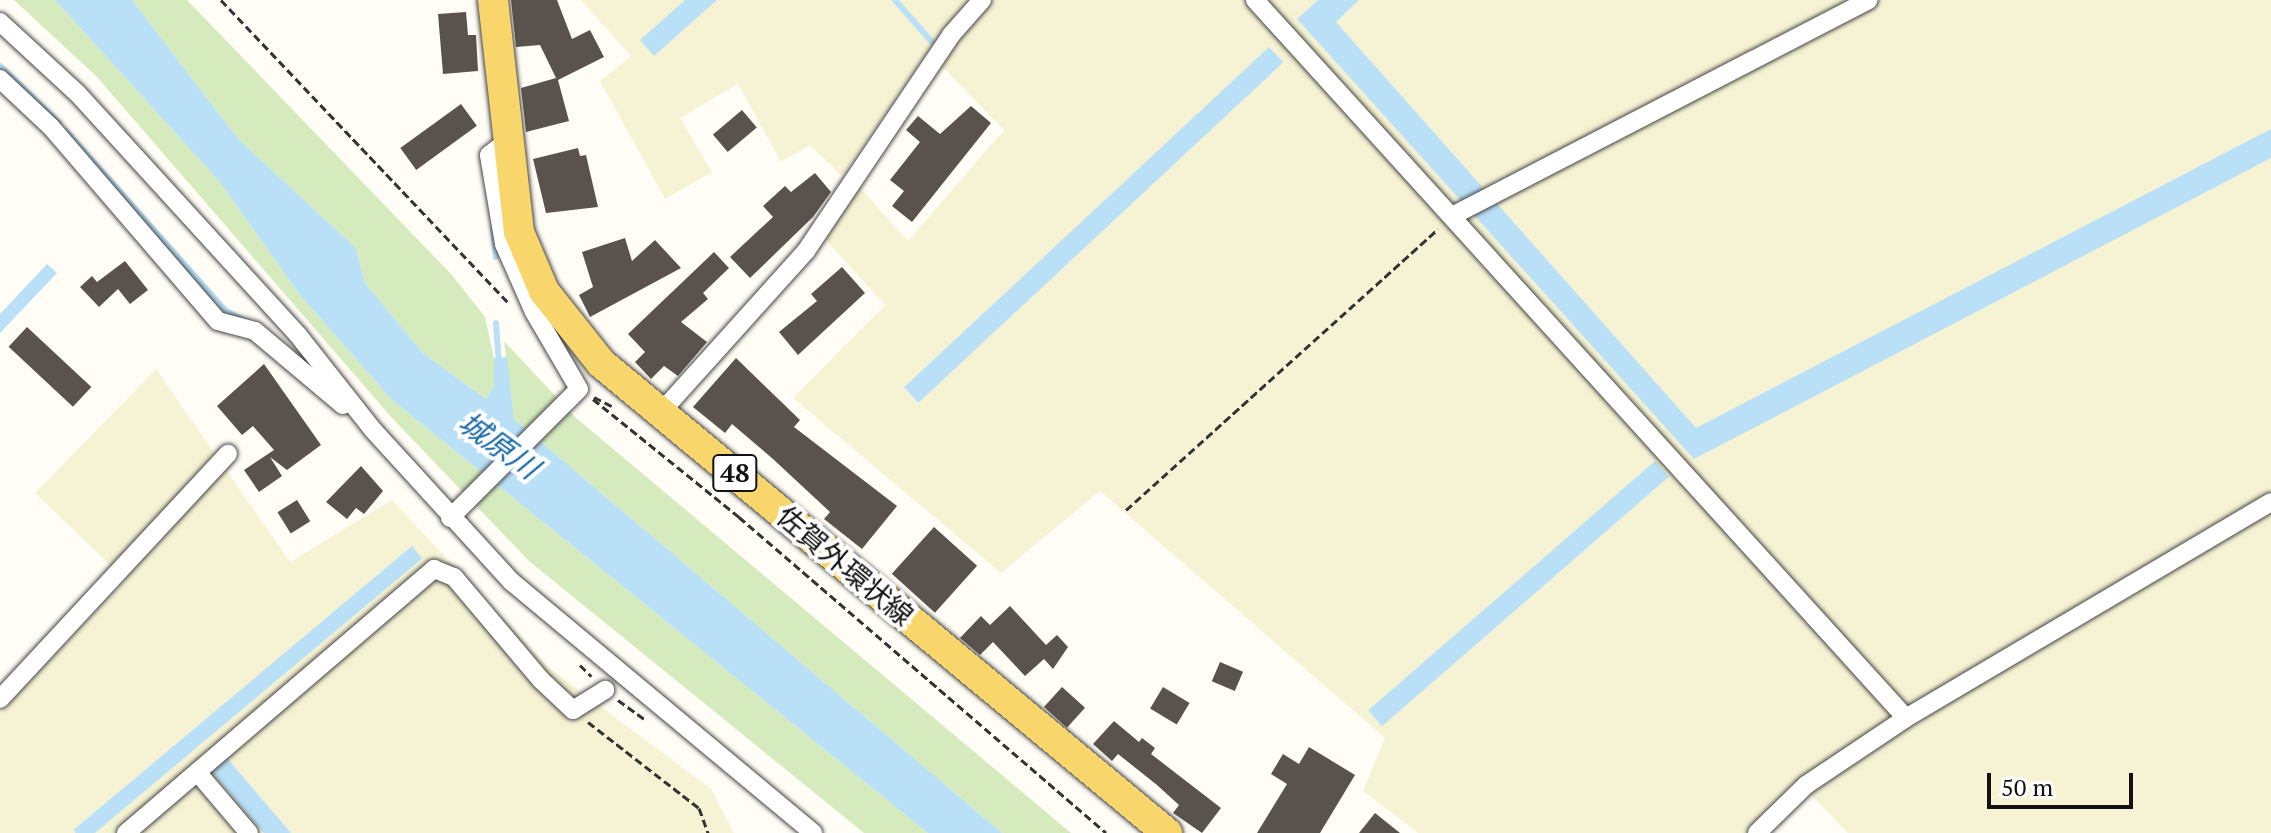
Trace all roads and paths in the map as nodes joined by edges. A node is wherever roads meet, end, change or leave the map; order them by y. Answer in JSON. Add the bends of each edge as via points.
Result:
{"nodes":[{"id":1,"x":221,"y":0,"type":"edge"},
{"id":2,"x":493,"y":0,"type":"edge"},
{"id":3,"x":982,"y":0,"type":"edge"},
{"id":4,"x":1255,"y":0,"type":"edge"},
{"id":5,"x":1868,"y":0,"type":"edge"},
{"id":6,"x":0,"y":22,"type":"edge"},
{"id":7,"x":0,"y":79,"type":"edge"},
{"id":8,"x":505,"y":143,"type":"junction"},
{"id":9,"x":1452,"y":216,"type":"junction"},
{"id":10,"x":511,"y":307,"type":"dead end"},
{"id":11,"x":579,"y":389,"type":"junction"},
{"id":12,"x":662,"y":411,"type":"junction"},
{"id":13,"x":373,"y":430,"type":"junction"},
{"id":14,"x":228,"y":454,"type":"dead end"},
{"id":15,"x":2271,"y":502,"type":"edge"},
{"id":16,"x":1126,"y":510,"type":"dead end"},
{"id":17,"x":450,"y":518,"type":"junction"},
{"id":18,"x":605,"y":690,"type":"dead end"},
{"id":19,"x":0,"y":699,"type":"edge"},
{"id":20,"x":573,"y":710,"type":"junction"},
{"id":21,"x":1906,"y":718,"type":"junction"},
{"id":22,"x":197,"y":772,"type":"junction"},
{"id":23,"x":126,"y":833,"type":"edge"},
{"id":24,"x":249,"y":833,"type":"edge"},
{"id":25,"x":708,"y":833,"type":"edge"},
{"id":26,"x":813,"y":833,"type":"edge"},
{"id":27,"x":1106,"y":833,"type":"edge"},
{"id":28,"x":1167,"y":833,"type":"edge"},
{"id":29,"x":1757,"y":833,"type":"edge"}],
"edges":[{"from":1,"to":10,"type":"path"},
{"from":2,"to":8,"type":"main road","name":"佐賀外環状線","number":"48"},
{"from":3,"to":12,"type":"street","via":[[951,35],[806,251]]},
{"from":4,"to":9,"type":"street"},
{"from":5,"to":9,"type":"street"},
{"from":6,"to":13,"type":"street","via":[[78,94],[298,335]]},
{"from":7,"to":13,"type":"street","via":[[51,127],[218,321],[255,331]]},
{"from":8,"to":11,"type":"street","via":[[489,155],[504,244],[534,312]]},
{"from":8,"to":12,"type":"main road","name":"佐賀外環状線","number":"48","via":[[519,232],[544,291],[601,363]]},
{"from":9,"to":16,"type":"path"},
{"from":9,"to":21,"type":"street"},
{"from":11,"to":17,"type":"street"},
{"from":11,"to":27,"type":"path","via":[[739,517]]},
{"from":12,"to":28,"type":"main road","name":"佐賀外環状線","number":"48"},
{"from":13,"to":17,"type":"street"},
{"from":14,"to":19,"type":"street"},
{"from":15,"to":21,"type":"street"},
{"from":17,"to":26,"type":"street","via":[[512,582],[624,680]]},
{"from":18,"to":20,"type":"street"},
{"from":20,"to":22,"type":"street","via":[[454,577],[434,569]]},
{"from":20,"to":25,"type":"path","via":[[699,808]]},
{"from":21,"to":29,"type":"street","via":[[1806,785]]},
{"from":22,"to":23,"type":"street"},
{"from":22,"to":24,"type":"street"}]}
